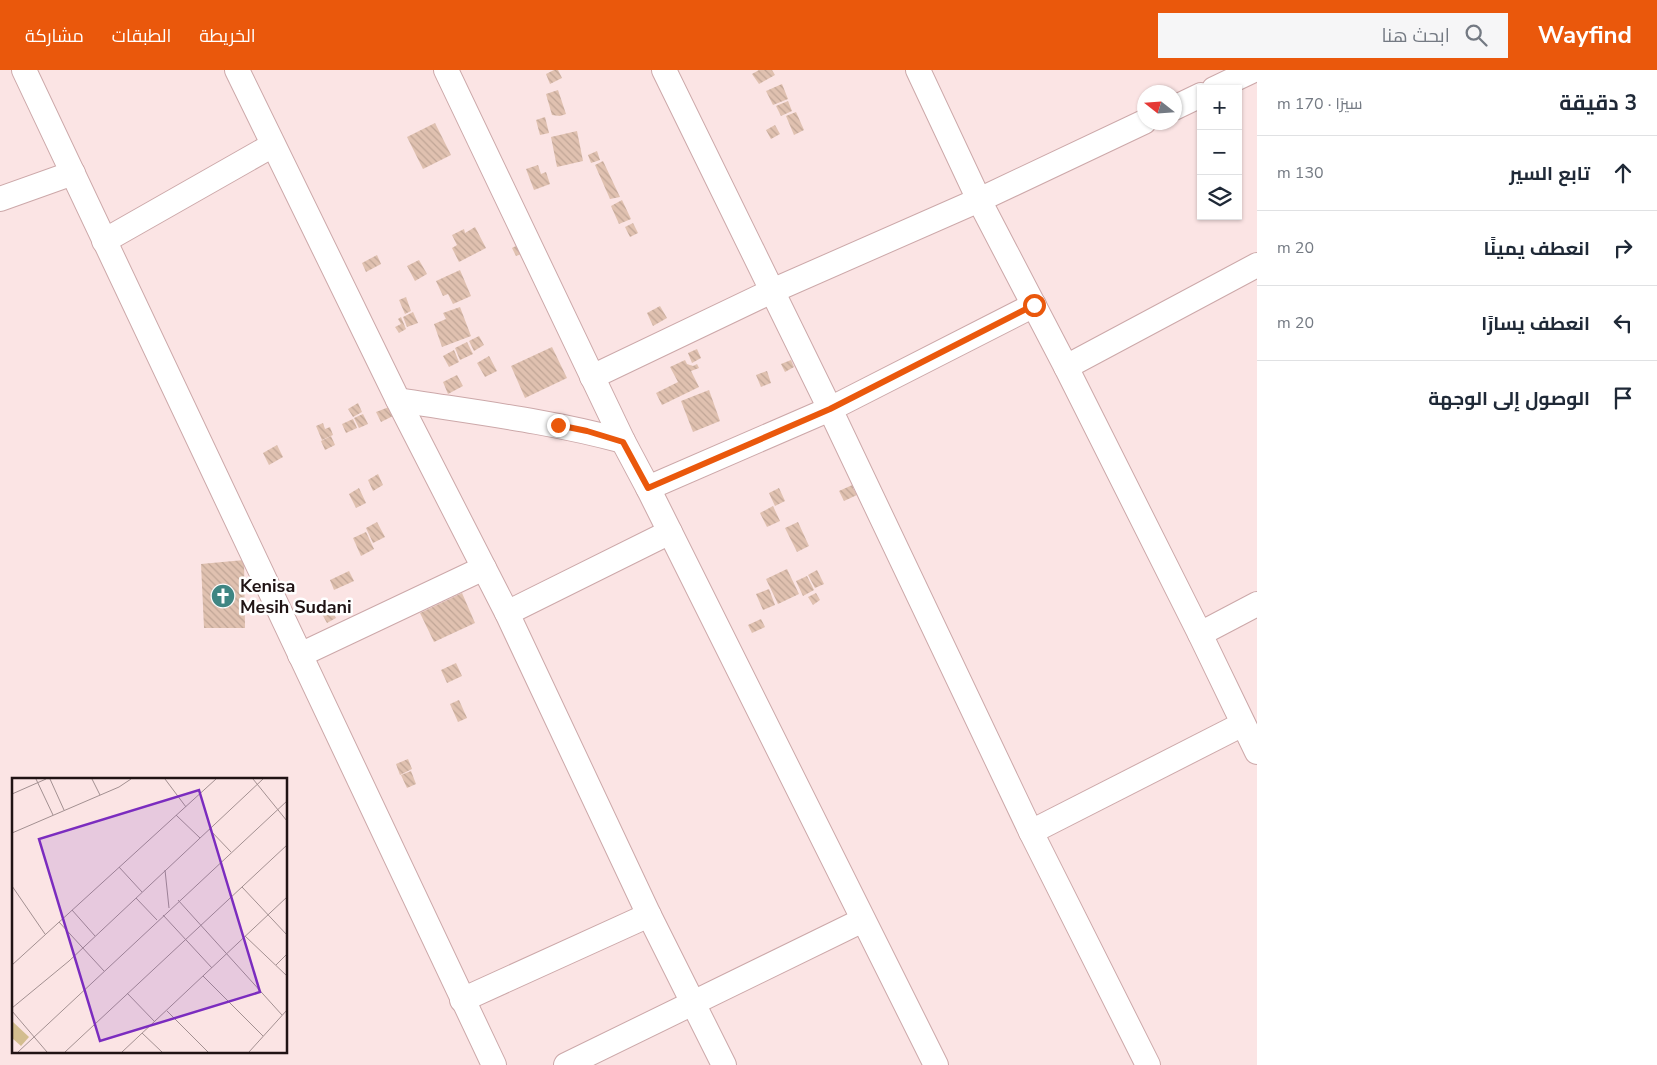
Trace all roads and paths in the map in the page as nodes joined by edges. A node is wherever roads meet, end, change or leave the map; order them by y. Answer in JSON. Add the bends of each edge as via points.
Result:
{"nodes":[{"id":1,"x":24,"y":70,"type":"edge"},
{"id":2,"x":446,"y":70,"type":"edge"},
{"id":3,"x":664,"y":70,"type":"edge"},
{"id":4,"x":918,"y":70,"type":"edge"},
{"id":5,"x":1254,"y":70,"type":"edge"},
{"id":6,"x":244,"y":72,"type":"edge"},
{"id":7,"x":1222,"y":85,"type":"edge"},
{"id":8,"x":1197,"y":97,"type":"edge"},
{"id":9,"x":1182,"y":104,"type":"edge"},
{"id":10,"x":1137,"y":125,"type":"edge"},
{"id":11,"x":273,"y":145,"type":"junction"},
{"id":12,"x":73,"y":173,"type":"junction"},
{"id":13,"x":0,"y":199,"type":"edge"},
{"id":14,"x":979,"y":200,"type":"junction"},
{"id":15,"x":104,"y":241,"type":"junction"},
{"id":16,"x":1257,"y":265,"type":"edge"},
{"id":17,"x":772,"y":291,"type":"junction"},
{"id":18,"x":1034,"y":305,"type":"junction"},
{"id":19,"x":1066,"y":367,"type":"junction"},
{"id":20,"x":592,"y":377,"type":"junction"},
{"id":21,"x":398,"y":400,"type":"junction"},
{"id":22,"x":830,"y":409,"type":"junction"},
{"id":23,"x":623,"y":442,"type":"junction"},
{"id":24,"x":648,"y":488,"type":"junction"},
{"id":25,"x":670,"y":532,"type":"junction"},
{"id":26,"x":484,"y":568,"type":"junction"},
{"id":27,"x":1257,"y":604,"type":"edge"},
{"id":28,"x":507,"y":613,"type":"junction"},
{"id":29,"x":1200,"y":634,"type":"junction"},
{"id":30,"x":300,"y":655,"type":"junction"},
{"id":31,"x":1243,"y":724,"type":"junction"},
{"id":32,"x":1257,"y":752,"type":"edge"},
{"id":33,"x":1031,"y":832,"type":"junction"},
{"id":34,"x":649,"y":915,"type":"junction"},
{"id":35,"x":863,"y":920,"type":"junction"},
{"id":36,"x":462,"y":1000,"type":"junction"},
{"id":37,"x":694,"y":1003,"type":"junction"},
{"id":38,"x":494,"y":1065,"type":"edge"},
{"id":39,"x":566,"y":1065,"type":"edge"},
{"id":40,"x":724,"y":1065,"type":"edge"},
{"id":41,"x":936,"y":1065,"type":"edge"},
{"id":42,"x":1148,"y":1065,"type":"edge"}],
"edges":[{"from":1,"to":12,"type":"street"},
{"from":2,"to":20,"type":"street"},
{"from":3,"to":17,"type":"street"},
{"from":4,"to":14,"type":"street"},
{"from":5,"to":7,"type":"street"},
{"from":6,"to":11,"type":"street"},
{"from":8,"to":9,"type":"street"},
{"from":10,"to":14,"type":"street"},
{"from":11,"to":15,"type":"street"},
{"from":11,"to":21,"type":"street"},
{"from":12,"to":13,"type":"street"},
{"from":12,"to":15,"type":"street"},
{"from":14,"to":17,"type":"street"},
{"from":14,"to":18,"type":"street"},
{"from":15,"to":30,"type":"street"},
{"from":16,"to":19,"type":"street"},
{"from":17,"to":20,"type":"street"},
{"from":17,"to":22,"type":"street"},
{"from":18,"to":19,"type":"street"},
{"from":18,"to":22,"type":"street"},
{"from":19,"to":29,"type":"street"},
{"from":20,"to":23,"type":"street"},
{"from":21,"to":23,"type":"street","via":[[558,425]]},
{"from":21,"to":26,"type":"street"},
{"from":22,"to":24,"type":"street"},
{"from":22,"to":33,"type":"street"},
{"from":23,"to":24,"type":"street"},
{"from":24,"to":25,"type":"street"},
{"from":25,"to":28,"type":"street"},
{"from":25,"to":35,"type":"street"},
{"from":26,"to":28,"type":"street"},
{"from":26,"to":30,"type":"street"},
{"from":27,"to":29,"type":"street"},
{"from":28,"to":34,"type":"street"},
{"from":29,"to":31,"type":"street"},
{"from":30,"to":36,"type":"street"},
{"from":31,"to":32,"type":"street"},
{"from":31,"to":33,"type":"street"},
{"from":33,"to":42,"type":"street"},
{"from":34,"to":36,"type":"street"},
{"from":34,"to":37,"type":"street"},
{"from":35,"to":37,"type":"street"},
{"from":35,"to":41,"type":"street"},
{"from":36,"to":38,"type":"street"},
{"from":37,"to":39,"type":"street"},
{"from":37,"to":40,"type":"street"}]}
